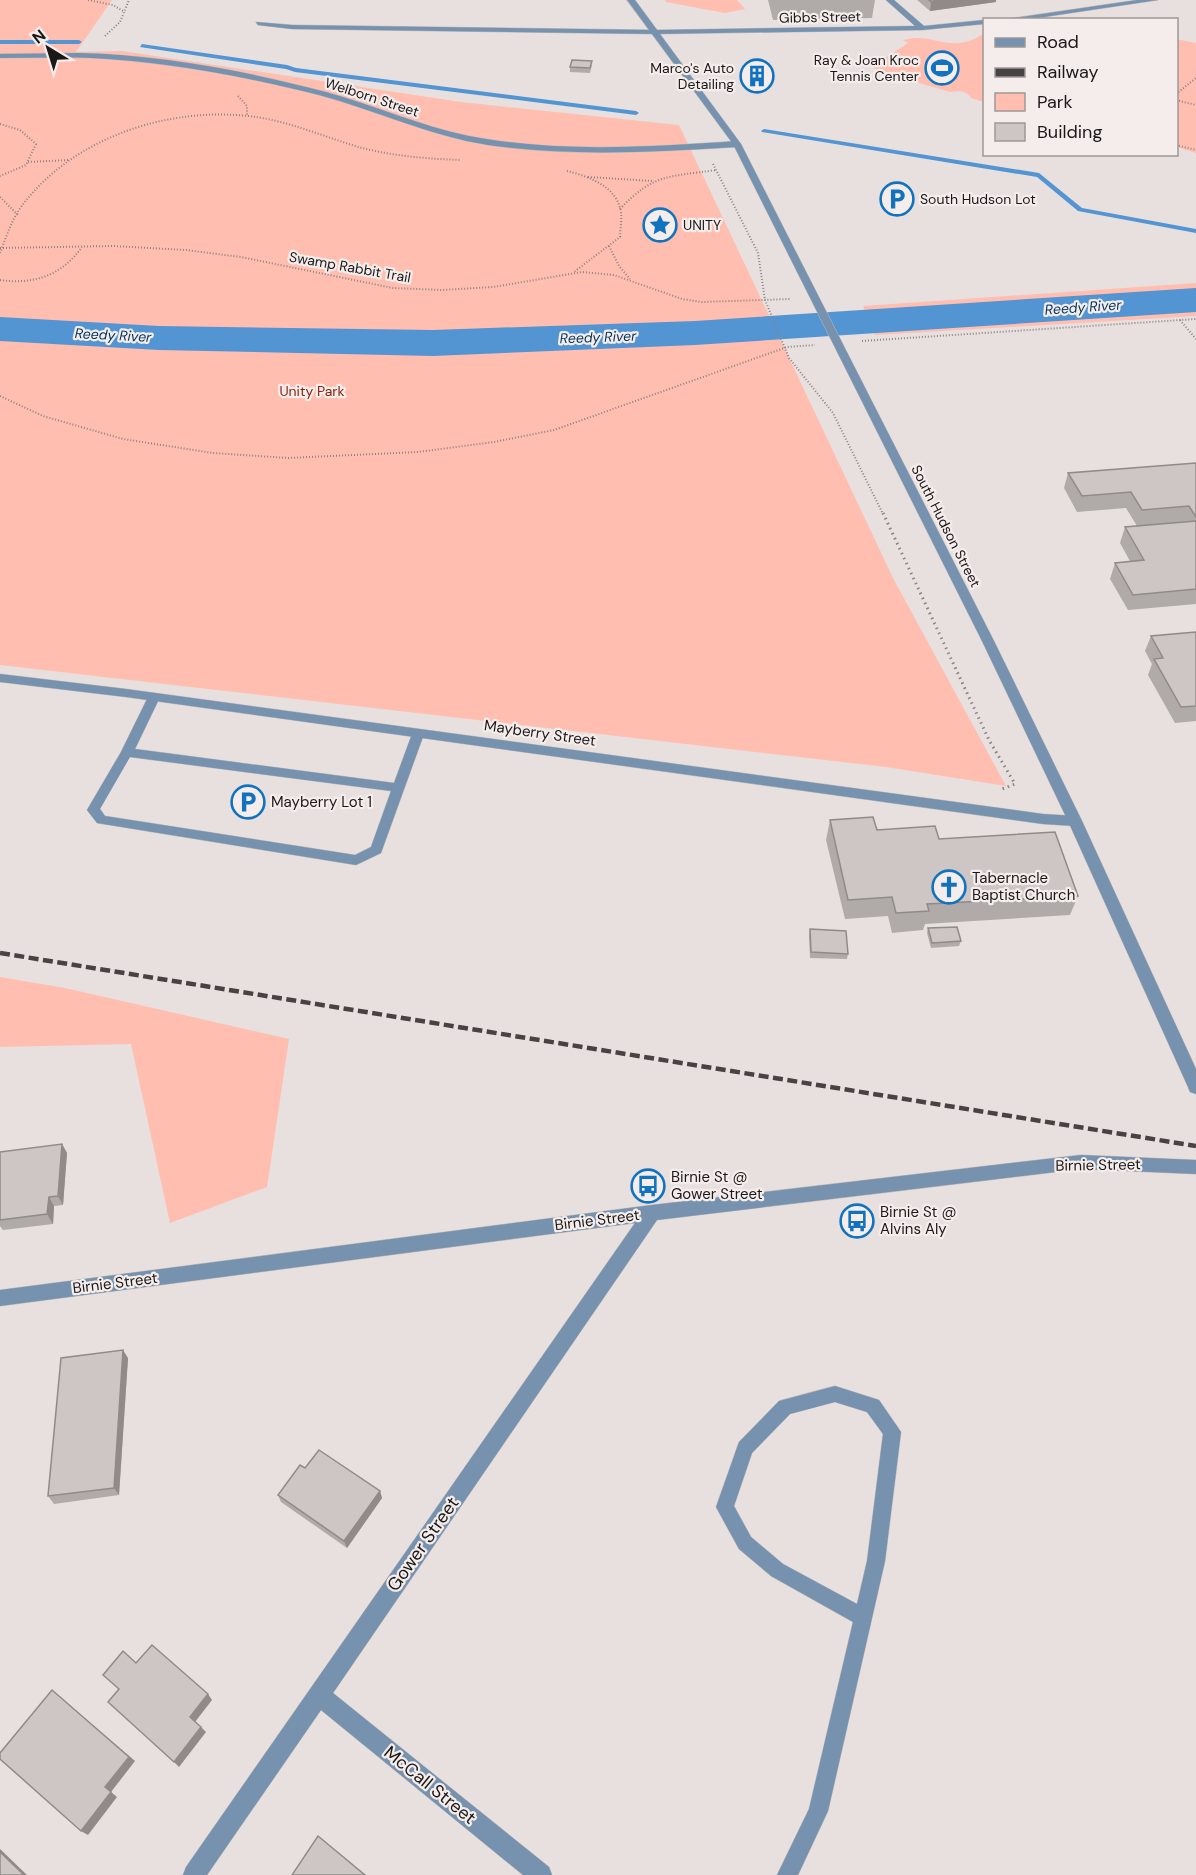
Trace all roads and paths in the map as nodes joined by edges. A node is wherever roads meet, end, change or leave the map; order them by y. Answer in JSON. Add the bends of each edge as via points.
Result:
{"nodes":[{"id":1,"x":88,"y":0,"type":"edge"},
{"id":2,"x":129,"y":0,"type":"edge"},
{"id":3,"x":631,"y":0,"type":"edge"},
{"id":4,"x":890,"y":0,"type":"edge"},
{"id":5,"x":1154,"y":0,"type":"edge"},
{"id":6,"x":125,"y":12,"type":"junction"},
{"id":7,"x":1018,"y":18,"type":"edge"},
{"id":8,"x":983,"y":22,"type":"edge"},
{"id":9,"x":258,"y":23,"type":"dead end"},
{"id":10,"x":922,"y":28,"type":"junction"},
{"id":11,"x":655,"y":32,"type":"junction"},
{"id":12,"x":100,"y":42,"type":"dead end"},
{"id":13,"x":0,"y":56,"type":"edge"},
{"id":14,"x":1196,"y":78,"type":"edge"},
{"id":15,"x":1178,"y":92,"type":"edge"},
{"id":16,"x":1178,"y":100,"type":"edge"},
{"id":17,"x":1196,"y":105,"type":"edge"},
{"id":18,"x":0,"y":124,"type":"edge"},
{"id":19,"x":737,"y":144,"type":"junction"},
{"id":20,"x":1178,"y":146,"type":"edge"},
{"id":21,"x":1196,"y":150,"type":"edge"},
{"id":22,"x":69,"y":160,"type":"junction"},
{"id":23,"x":464,"y":160,"type":"dead end"},
{"id":24,"x":28,"y":162,"type":"junction"},
{"id":25,"x":712,"y":162,"type":"dead end"},
{"id":26,"x":716,"y":170,"type":"junction"},
{"id":27,"x":565,"y":171,"type":"dead end"},
{"id":28,"x":0,"y":176,"type":"edge"},
{"id":29,"x":588,"y":177,"type":"junction"},
{"id":30,"x":657,"y":181,"type":"junction"},
{"id":31,"x":0,"y":197,"type":"edge"},
{"id":32,"x":620,"y":209,"type":"junction"},
{"id":33,"x":18,"y":214,"type":"junction"},
{"id":34,"x":82,"y":246,"type":"junction"},
{"id":35,"x":609,"y":246,"type":"junction"},
{"id":36,"x":1,"y":248,"type":"edge"},
{"id":37,"x":0,"y":253,"type":"edge"},
{"id":38,"x":574,"y":273,"type":"junction"},
{"id":39,"x":630,"y":279,"type":"junction"},
{"id":40,"x":0,"y":280,"type":"edge"},
{"id":41,"x":813,"y":298,"type":"junction"},
{"id":42,"x":766,"y":303,"type":"junction"},
{"id":43,"x":1196,"y":319,"type":"edge"},
{"id":44,"x":1180,"y":320,"type":"junction"},
{"id":45,"x":833,"y":338,"type":"junction"},
{"id":46,"x":1196,"y":339,"type":"edge"},
{"id":47,"x":787,"y":347,"type":"junction"},
{"id":48,"x":0,"y":396,"type":"edge"},
{"id":49,"x":0,"y":678,"type":"edge"},
{"id":50,"x":154,"y":697,"type":"junction"},
{"id":51,"x":418,"y":734,"type":"junction"},
{"id":52,"x":127,"y":752,"type":"junction"},
{"id":53,"x":1016,"y":784,"type":"dead end"},
{"id":54,"x":399,"y":788,"type":"junction"},
{"id":55,"x":1076,"y":821,"type":"junction"},
{"id":56,"x":1196,"y":1088,"type":"edge"},
{"id":57,"x":1196,"y":1167,"type":"edge"},
{"id":58,"x":652,"y":1213,"type":"junction"},
{"id":59,"x":0,"y":1299,"type":"edge"},
{"id":60,"x":863,"y":1618,"type":"junction"},
{"id":61,"x":319,"y":1695,"type":"junction"},
{"id":62,"x":194,"y":1875,"type":"edge"},
{"id":63,"x":541,"y":1875,"type":"edge"},
{"id":64,"x":787,"y":1875,"type":"edge"}],
"edges":[{"from":1,"to":6,"type":"path"},
{"from":2,"to":6,"type":"path"},
{"from":3,"to":11,"type":"street","name":"South Hudson Street"},
{"from":4,"to":10,"type":"street"},
{"from":5,"to":7,"type":"street"},
{"from":6,"to":12,"type":"path"},
{"from":8,"to":10,"type":"street","name":"Gibbs Street"},
{"from":9,"to":11,"type":"lane"},
{"from":10,"to":11,"type":"street","name":"Gibbs Street"},
{"from":11,"to":19,"type":"street","name":"South Hudson Street"},
{"from":13,"to":19,"type":"street","name":"Welborn Street","via":[[93,56],[254,78],[324,95],[435,131],[506,144],[559,149],[660,149]]},
{"from":14,"to":15,"type":"path"},
{"from":16,"to":17,"type":"path"},
{"from":18,"to":24,"type":"path","via":[[20,128],[36,144]]},
{"from":19,"to":41,"type":"street","name":"South Hudson Street"},
{"from":20,"to":21,"type":"path"},
{"from":22,"to":23,"type":"path","via":[[92,146],[149,124],[221,115],[284,123],[350,145],[411,158]]},
{"from":22,"to":24,"type":"path"},
{"from":22,"to":33,"type":"path"},
{"from":24,"to":28,"type":"path"},
{"from":25,"to":26,"type":"path"},
{"from":26,"to":30,"type":"path"},
{"from":26,"to":42,"type":"path","via":[[758,253]]},
{"from":27,"to":29,"type":"path"},
{"from":29,"to":30,"type":"path"},
{"from":29,"to":32,"type":"path","via":[[610,191]]},
{"from":30,"to":32,"type":"path","via":[[639,189]]},
{"from":31,"to":33,"type":"path"},
{"from":32,"to":35,"type":"path","via":[[620,237]]},
{"from":33,"to":36,"type":"path"},
{"from":34,"to":36,"type":"path","name":"Swamp Rabbit Trail"},
{"from":34,"to":38,"type":"path","name":"Swamp Rabbit Trail","via":[[207,253],[393,288],[484,287]]},
{"from":34,"to":40,"type":"path","via":[[69,263],[48,277]]},
{"from":35,"to":38,"type":"path"},
{"from":35,"to":39,"type":"path"},
{"from":36,"to":37,"type":"path"},
{"from":38,"to":39,"type":"path","name":"Swamp Rabbit Trail"},
{"from":39,"to":42,"type":"path","name":"Swamp Rabbit Trail","via":[[682,298]]},
{"from":41,"to":42,"type":"path","name":"Swamp Rabbit Trail"},
{"from":41,"to":45,"type":"street","name":"South Hudson Street"},
{"from":42,"to":47,"type":"path"},
{"from":43,"to":44,"type":"path"},
{"from":44,"to":45,"type":"path"},
{"from":44,"to":46,"type":"path"},
{"from":45,"to":55,"type":"street","name":"South Hudson Street"},
{"from":47,"to":48,"type":"path","via":[[554,430],[418,452],[288,458],[213,453],[123,439],[43,416]]},
{"from":47,"to":53,"type":"path","via":[[789,358],[833,413],[854,452],[989,740]]},
{"from":49,"to":50,"type":"street","name":"Mayberry Street"},
{"from":50,"to":51,"type":"street","name":"Mayberry Street"},
{"from":50,"to":52,"type":"lane"},
{"from":51,"to":54,"type":"lane"},
{"from":51,"to":55,"type":"street","name":"Mayberry Street"},
{"from":52,"to":54,"type":"lane"},
{"from":52,"to":54,"type":"lane","via":[[93,810],[101,820],[356,860],[376,850]]},
{"from":55,"to":56,"type":"street","name":"South Hudson Street"},
{"from":57,"to":58,"type":"street","name":"Birnie Street","via":[[1081,1162]]},
{"from":58,"to":59,"type":"street","name":"Birnie Street"},
{"from":58,"to":61,"type":"street","name":"Gower Street"},
{"from":60,"to":60,"type":"lane","via":[[876,1561],[892,1432],[873,1406],[834,1394],[785,1407],[761,1431],[745,1448],[725,1507],[745,1543],[777,1570]]},
{"from":60,"to":64,"type":"lane","via":[[818,1810]]},
{"from":61,"to":62,"type":"street","name":"Gower Street"},
{"from":61,"to":63,"type":"street","name":"McCall Street"}]}
